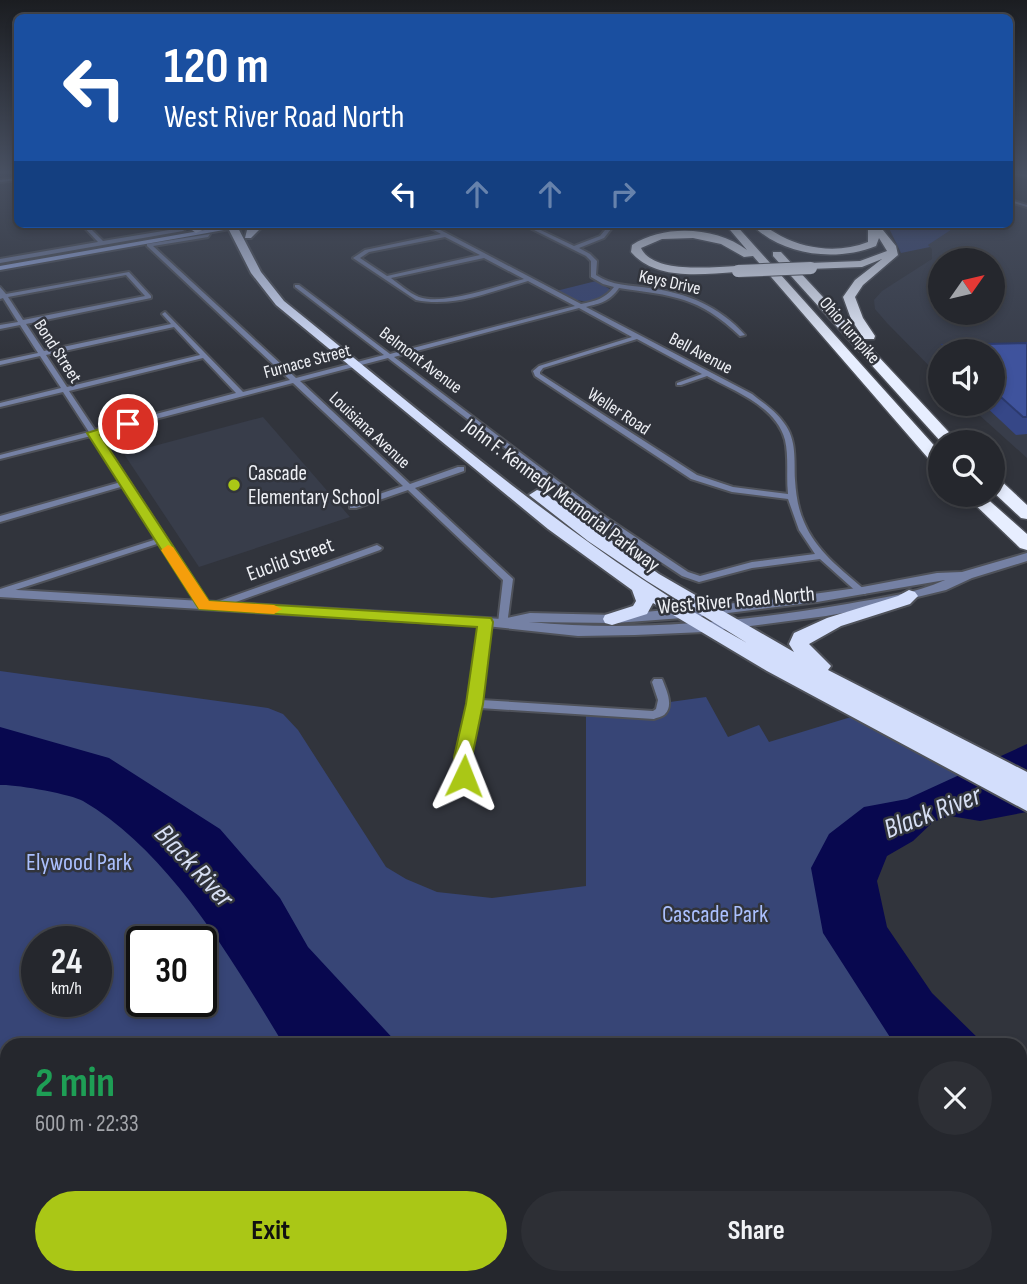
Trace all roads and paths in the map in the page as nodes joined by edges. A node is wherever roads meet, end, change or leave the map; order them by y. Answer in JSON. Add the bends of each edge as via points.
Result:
{"nodes":[{"id":1,"x":91,"y":232,"type":"edge"},
{"id":2,"x":166,"y":232,"type":"edge"},
{"id":3,"x":166,"y":232,"type":"edge"},
{"id":4,"x":202,"y":232,"type":"edge"},
{"id":5,"x":243,"y":232,"type":"edge"},
{"id":6,"x":440,"y":232,"type":"edge"},
{"id":7,"x":541,"y":232,"type":"edge"},
{"id":8,"x":606,"y":232,"type":"edge"},
{"id":9,"x":658,"y":232,"type":"edge"},
{"id":10,"x":737,"y":232,"type":"edge"},
{"id":11,"x":755,"y":232,"type":"edge"},
{"id":12,"x":766,"y":232,"type":"edge"},
{"id":13,"x":872,"y":232,"type":"edge"},
{"id":14,"x":875,"y":232,"type":"edge"},
{"id":15,"x":876,"y":232,"type":"edge"},
{"id":16,"x":208,"y":235,"type":"dead end"},
{"id":17,"x":446,"y":235,"type":"junction"},
{"id":18,"x":102,"y":243,"type":"junction"},
{"id":19,"x":575,"y":248,"type":"junction"},
{"id":20,"x":485,"y":256,"type":"junction"},
{"id":21,"x":886,"y":261,"type":"junction"},
{"id":22,"x":0,"y":264,"type":"edge"},
{"id":23,"x":810,"y":267,"type":"junction"},
{"id":24,"x":737,"y":270,"type":"junction"},
{"id":25,"x":385,"y":278,"type":"junction"},
{"id":26,"x":529,"y":279,"type":"junction"},
{"id":27,"x":297,"y":286,"type":"dead end"},
{"id":28,"x":617,"y":287,"type":"junction"},
{"id":29,"x":1,"y":294,"type":"edge"},
{"id":30,"x":580,"y":306,"type":"junction"},
{"id":31,"x":806,"y":313,"type":"junction"},
{"id":32,"x":165,"y":314,"type":"dead end"},
{"id":33,"x":22,"y":323,"type":"junction"},
{"id":34,"x":175,"y":325,"type":"junction"},
{"id":35,"x":0,"y":327,"type":"edge"},
{"id":36,"x":742,"y":335,"type":"dead end"},
{"id":37,"x":638,"y":337,"type":"junction"},
{"id":38,"x":42,"y":354,"type":"junction"},
{"id":39,"x":205,"y":356,"type":"junction"},
{"id":40,"x":389,"y":356,"type":"junction"},
{"id":41,"x":0,"y":363,"type":"edge"},
{"id":42,"x":362,"y":363,"type":"junction"},
{"id":43,"x":707,"y":374,"type":"junction"},
{"id":44,"x":294,"y":381,"type":"junction"},
{"id":45,"x":678,"y":383,"type":"dead end"},
{"id":46,"x":65,"y":390,"type":"junction"},
{"id":47,"x":241,"y":394,"type":"junction"},
{"id":48,"x":0,"y":405,"type":"edge"},
{"id":49,"x":939,"y":430,"type":"edge"},
{"id":50,"x":947,"y":430,"type":"edge"},
{"id":51,"x":93,"y":433,"type":"junction"},
{"id":52,"x":928,"y":449,"type":"edge"},
{"id":53,"x":0,"y":457,"type":"edge"},
{"id":54,"x":461,"y":469,"type":"dead end"},
{"id":55,"x":125,"y":483,"type":"junction"},
{"id":56,"x":409,"y":487,"type":"junction"},
{"id":57,"x":1005,"y":493,"type":"edge"},
{"id":58,"x":793,"y":497,"type":"junction"},
{"id":59,"x":354,"y":506,"type":"dead end"},
{"id":60,"x":986,"y":507,"type":"edge"},
{"id":61,"x":1022,"y":509,"type":"edge"},
{"id":62,"x":0,"y":519,"type":"edge"},
{"id":63,"x":162,"y":540,"type":"junction"},
{"id":64,"x":1027,"y":544,"type":"edge"},
{"id":65,"x":377,"y":548,"type":"dead end"},
{"id":66,"x":821,"y":556,"type":"junction"},
{"id":67,"x":1027,"y":557,"type":"edge"},
{"id":68,"x":967,"y":575,"type":"junction"},
{"id":69,"x":641,"y":587,"type":"junction"},
{"id":70,"x":862,"y":592,"type":"junction"},
{"id":71,"x":0,"y":593,"type":"edge"},
{"id":72,"x":909,"y":596,"type":"junction"},
{"id":73,"x":210,"y":606,"type":"junction"},
{"id":74,"x":682,"y":613,"type":"junction"},
{"id":75,"x":705,"y":618,"type":"junction"},
{"id":76,"x":612,"y":619,"type":"junction"},
{"id":77,"x":486,"y":622,"type":"junction"},
{"id":78,"x":503,"y":623,"type":"junction"},
{"id":79,"x":728,"y":624,"type":"junction"},
{"id":80,"x":659,"y":682,"type":"dead end"},
{"id":81,"x":859,"y":694,"type":"junction"},
{"id":82,"x":475,"y":704,"type":"junction"},
{"id":83,"x":882,"y":715,"type":"junction"},
{"id":84,"x":464,"y":776,"type":"dead end"},
{"id":85,"x":1027,"y":782,"type":"edge"},
{"id":86,"x":1027,"y":802,"type":"edge"}],
"edges":[{"from":1,"to":18,"type":"street"},
{"from":2,"to":18,"type":"street"},
{"from":3,"to":22,"type":"main road"},
{"from":4,"to":22,"type":"main road"},
{"from":5,"to":42,"type":"highway","name":"John F. Kennedy Memorial Parkway","via":[[281,289]]},
{"from":6,"to":17,"type":"street","name":"Bell Avenue"},
{"from":7,"to":19,"type":"street","name":"Keys Drive"},
{"from":8,"to":19,"type":"street"},
{"from":9,"to":24,"type":"highway","via":[[633,242],[630,255],[671,271]]},
{"from":10,"to":31,"type":"highway","name":"Ohio Turnpike"},
{"from":11,"to":49,"type":"highway","name":"Ohio Turnpike"},
{"from":12,"to":13,"type":"highway","via":[[785,243],[833,251],[872,244]]},
{"from":14,"to":23,"type":"highway","via":[[887,252],[879,259]]},
{"from":15,"to":21,"type":"highway","via":[[893,251]]},
{"from":16,"to":44,"type":"street","name":"Louisiana Avenue","via":[[149,245]]},
{"from":17,"to":20,"type":"street","name":"Bell Avenue"},
{"from":17,"to":25,"type":"street","via":[[357,256]]},
{"from":18,"to":22,"type":"street"},
{"from":19,"to":28,"type":"street","name":"Keys Drive","via":[[592,258],[593,276]]},
{"from":20,"to":25,"type":"street"},
{"from":20,"to":26,"type":"street","name":"Bell Avenue"},
{"from":21,"to":23,"type":"highway","via":[[858,267]]},
{"from":21,"to":50,"type":"highway","via":[[852,289],[849,308]]},
{"from":23,"to":24,"type":"highway","bridge":true},
{"from":24,"to":31,"type":"highway","via":[[673,268],[647,261],[636,250],[644,242],[664,236],[692,235],[726,242],[741,249]]},
{"from":25,"to":26,"type":"street","via":[[416,298],[430,301]]},
{"from":26,"to":30,"type":"street","name":"Bell Avenue"},
{"from":27,"to":40,"type":"street","name":"Belmont Avenue"},
{"from":28,"to":30,"type":"street","name":"Furnace Street","via":[[607,299]]},
{"from":28,"to":36,"type":"street","name":"Keys Drive","via":[[698,301],[718,312]]},
{"from":29,"to":33,"type":"street","name":"Bond Street"},
{"from":29,"to":33,"type":"street","via":[[127,273],[149,297]]},
{"from":30,"to":37,"type":"street","name":"Bell Avenue"},
{"from":30,"to":40,"type":"street","name":"Furnace Street"},
{"from":31,"to":52,"type":"highway","name":"Ohio Turnpike"},
{"from":32,"to":34,"type":"street"},
{"from":33,"to":35,"type":"street"},
{"from":33,"to":38,"type":"street","name":"Bond Street"},
{"from":34,"to":38,"type":"street"},
{"from":34,"to":39,"type":"street"},
{"from":37,"to":43,"type":"street","name":"Bell Avenue"},
{"from":37,"to":58,"type":"street","name":"Weller Road","via":[[541,366],[537,375],[694,477],[732,489]]},
{"from":38,"to":41,"type":"street"},
{"from":38,"to":46,"type":"street","name":"Bond Street"},
{"from":39,"to":46,"type":"street"},
{"from":39,"to":47,"type":"street"},
{"from":40,"to":42,"type":"street","name":"Furnace Street"},
{"from":40,"to":66,"type":"street","name":"Belmont Avenue","via":[[604,520],[685,574],[699,579],[752,565]]},
{"from":42,"to":44,"type":"street","name":"Furnace Street"},
{"from":42,"to":69,"type":"highway","name":"John F. Kennedy Memorial Parkway","via":[[554,526]]},
{"from":42,"to":75,"type":"highway","name":"John F. Kennedy Memorial Parkway"},
{"from":43,"to":45,"type":"street"},
{"from":43,"to":58,"type":"street","name":"Bell Avenue","via":[[758,402],[782,423],[791,441]]},
{"from":44,"to":47,"type":"street","name":"Furnace Street"},
{"from":44,"to":56,"type":"street","name":"Louisiana Avenue"},
{"from":46,"to":48,"type":"street"},
{"from":46,"to":51,"type":"street","name":"Bond Street"},
{"from":47,"to":51,"type":"street","name":"Furnace Street"},
{"from":51,"to":53,"type":"street","name":"Furnace Street"},
{"from":51,"to":55,"type":"street","name":"Bond Street"},
{"from":54,"to":56,"type":"street"},
{"from":55,"to":62,"type":"street"},
{"from":55,"to":63,"type":"street","name":"Bond Street"},
{"from":56,"to":59,"type":"street"},
{"from":56,"to":78,"type":"street","name":"Louisiana Avenue","via":[[508,579]]},
{"from":57,"to":61,"type":"highway"},
{"from":58,"to":66,"type":"street","name":"Bell Avenue","via":[[802,528]]},
{"from":60,"to":64,"type":"highway"},
{"from":63,"to":71,"type":"street"},
{"from":63,"to":73,"type":"street","name":"Bond Street"},
{"from":65,"to":73,"type":"street","name":"Euclid Street"},
{"from":66,"to":70,"type":"street","name":"Bell Avenue"},
{"from":67,"to":68,"type":"street","name":"West River Road North"},
{"from":68,"to":70,"type":"street","name":"West River Road North"},
{"from":68,"to":72,"type":"street","name":"West River Road North"},
{"from":69,"to":74,"type":"highway","name":"John F. Kennedy Memorial Parkway"},
{"from":69,"to":76,"type":"highway","via":[[645,601],[640,610]]},
{"from":70,"to":75,"type":"street","name":"West River Road North"},
{"from":71,"to":73,"type":"street","name":"West River Road North"},
{"from":72,"to":79,"type":"street","name":"West River Road North"},
{"from":72,"to":81,"type":"highway","via":[[800,638],[803,651]]},
{"from":73,"to":77,"type":"street","name":"West River Road North"},
{"from":74,"to":75,"type":"highway","name":"John F. Kennedy Memorial Parkway"},
{"from":74,"to":76,"type":"street","name":"West River Road North"},
{"from":75,"to":78,"type":"street","name":"West River Road North","via":[[578,631]]},
{"from":75,"to":79,"type":"highway","name":"John F. Kennedy Memorial Parkway"},
{"from":75,"to":83,"type":"highway","name":"John F. Kennedy Memorial Parkway"},
{"from":76,"to":78,"type":"street","name":"West River Road North","via":[[518,617]]},
{"from":77,"to":78,"type":"street","name":"West River Road North"},
{"from":77,"to":82,"type":"street"},
{"from":79,"to":81,"type":"highway","name":"John F. Kennedy Memorial Parkway"},
{"from":80,"to":82,"type":"street","via":[[664,704],[654,715]]},
{"from":81,"to":83,"type":"highway","name":"John F. Kennedy Memorial Parkway"},
{"from":82,"to":84,"type":"street","via":[[463,757]]},
{"from":83,"to":85,"type":"highway","name":"John F. Kennedy Memorial Parkway"},
{"from":83,"to":86,"type":"highway","name":"John F. Kennedy Memorial Parkway"}]}
